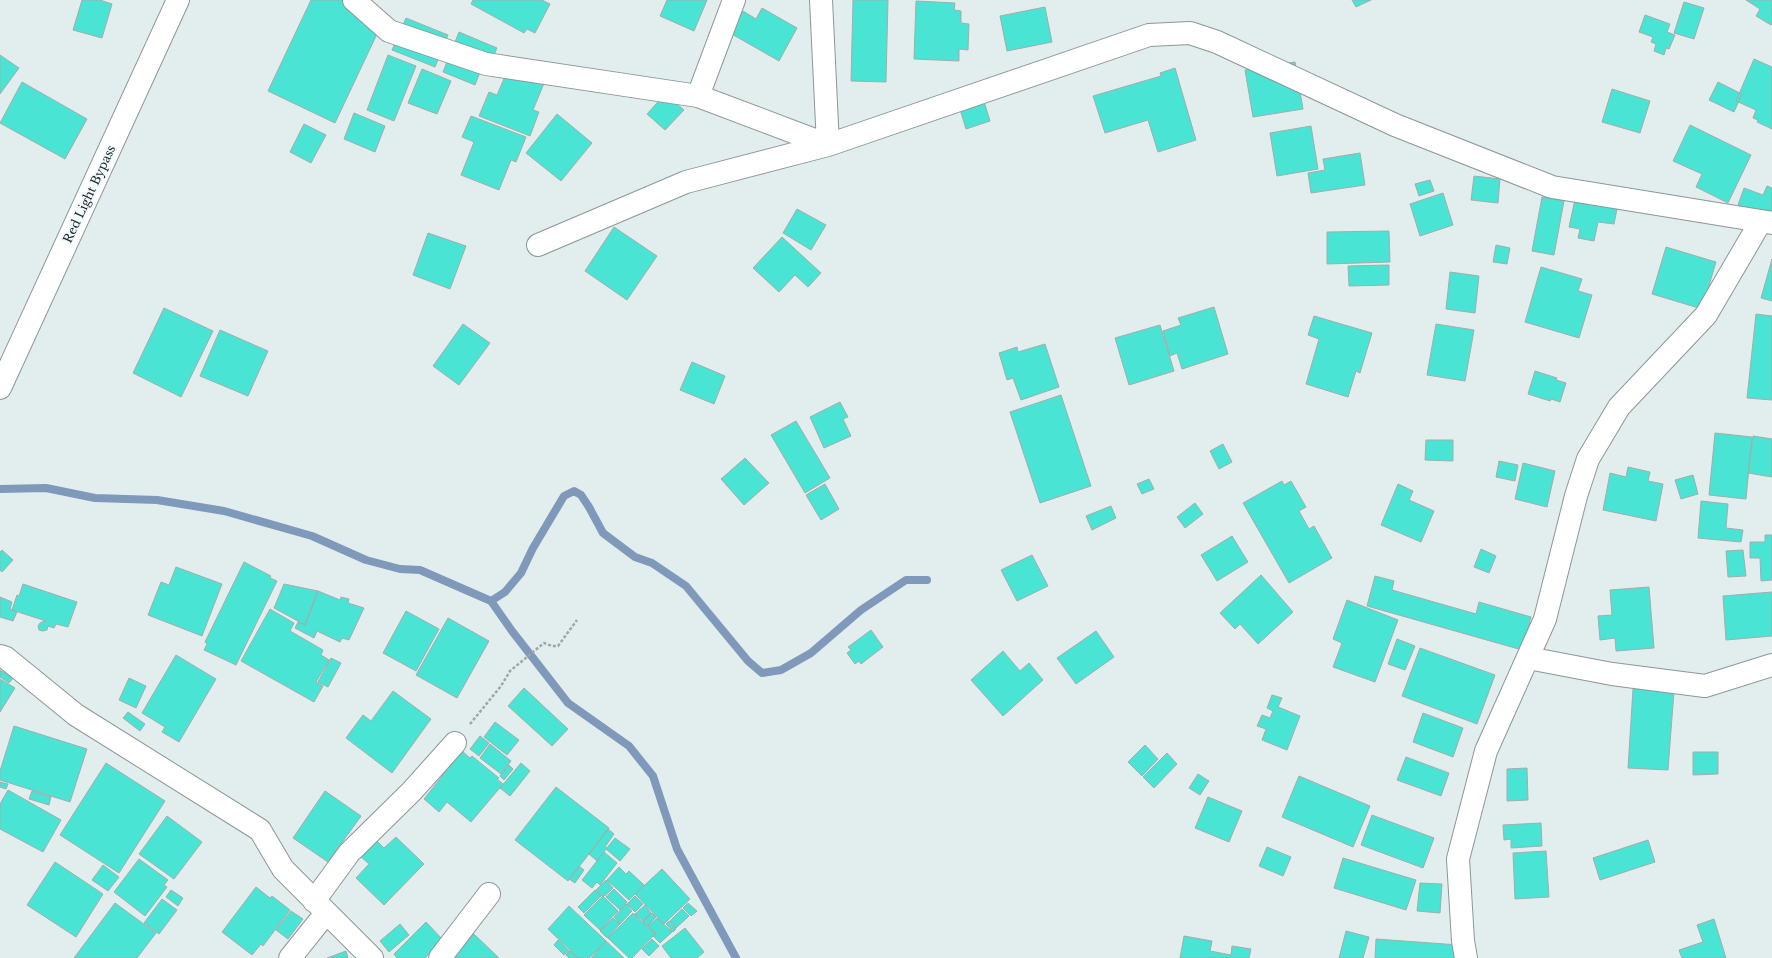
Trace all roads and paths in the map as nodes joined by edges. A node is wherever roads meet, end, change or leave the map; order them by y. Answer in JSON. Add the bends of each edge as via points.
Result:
{"nodes":[{"id":1,"x":178,"y":0,"type":"edge"},
{"id":2,"x":354,"y":0,"type":"edge"},
{"id":3,"x":734,"y":0,"type":"edge"},
{"id":4,"x":821,"y":0,"type":"edge"},
{"id":5,"x":698,"y":96,"type":"junction"},
{"id":6,"x":828,"y":145,"type":"junction"},
{"id":7,"x":1766,"y":222,"type":"edge"},
{"id":8,"x":538,"y":245,"type":"dead end"},
{"id":9,"x":0,"y":388,"type":"edge"},
{"id":10,"x":577,"y":620,"type":"dead end"},
{"id":11,"x":0,"y":656,"type":"edge"},
{"id":12,"x":1528,"y":658,"type":"junction"},
{"id":13,"x":1772,"y":665,"type":"edge"},
{"id":14,"x":455,"y":743,"type":"joint"},
{"id":15,"x":489,"y":894,"type":"dead end"},
{"id":16,"x":320,"y":907,"type":"junction"},
{"id":17,"x":290,"y":958,"type":"edge"},
{"id":18,"x":372,"y":958,"type":"edge"},
{"id":19,"x":440,"y":958,"type":"edge"},
{"id":20,"x":1466,"y":958,"type":"edge"}],
"edges":[{"from":1,"to":9,"type":"street","name":"Red Light Bypass"},
{"from":2,"to":5,"type":"street","via":[[389,31],[486,64]]},
{"from":3,"to":5,"type":"street"},
{"from":4,"to":6,"type":"street"},
{"from":5,"to":6,"type":"street"},
{"from":6,"to":7,"type":"street","via":[[1149,35],[1190,33],[1217,42],[1395,125],[1552,187]]},
{"from":6,"to":8,"type":"street","via":[[686,182]]},
{"from":7,"to":12,"type":"street","via":[[1706,315],[1619,407],[1588,459],[1545,619]]},
{"from":10,"to":14,"type":"path","via":[[558,646],[544,643],[510,672],[502,686]]},
{"from":11,"to":16,"type":"street","via":[[6,658],[76,715],[260,830],[283,869]]},
{"from":12,"to":13,"type":"street","via":[[1612,674],[1705,686]]},
{"from":12,"to":20,"type":"street","via":[[1486,751],[1458,859]]},
{"from":14,"to":16,"type":"street","via":[[412,791],[349,853]]},
{"from":15,"to":19,"type":"street"},
{"from":16,"to":17,"type":"street"},
{"from":16,"to":18,"type":"street"}]}
